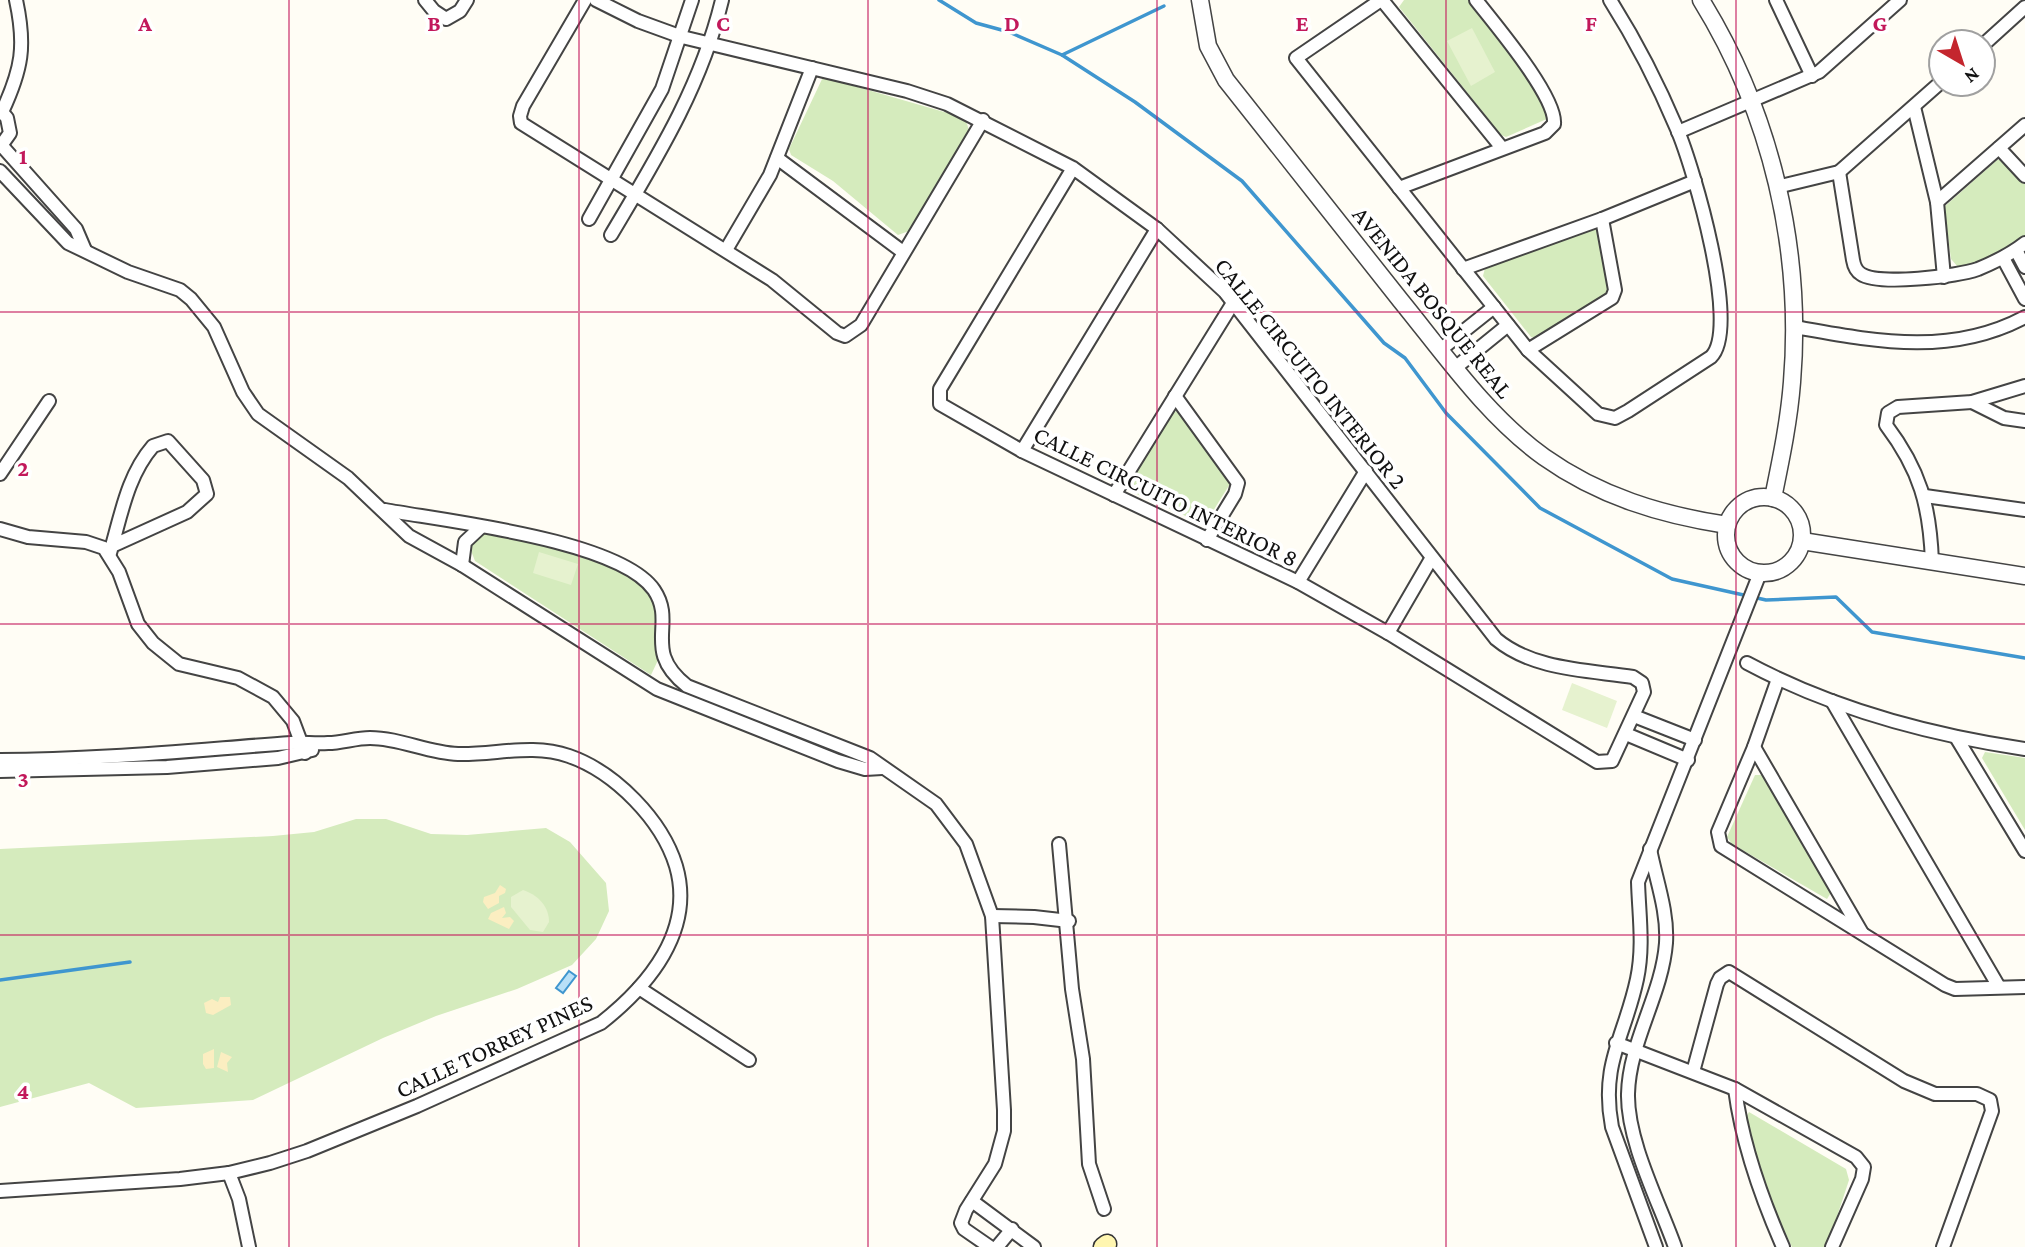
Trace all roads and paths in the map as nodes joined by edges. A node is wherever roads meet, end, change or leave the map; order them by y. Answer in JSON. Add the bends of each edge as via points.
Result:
{"nodes":[{"id":1,"x":16,"y":0,"type":"edge"},
{"id":2,"x":425,"y":0,"type":"edge"},
{"id":3,"x":467,"y":0,"type":"edge"},
{"id":4,"x":585,"y":0,"type":"edge"},
{"id":5,"x":596,"y":0,"type":"edge"},
{"id":6,"x":692,"y":0,"type":"edge"},
{"id":7,"x":722,"y":0,"type":"edge"},
{"id":8,"x":1200,"y":0,"type":"edge"},
{"id":9,"x":1382,"y":0,"type":"edge"},
{"id":10,"x":1476,"y":0,"type":"edge"},
{"id":11,"x":1610,"y":0,"type":"edge"},
{"id":12,"x":1701,"y":0,"type":"edge"},
{"id":13,"x":1776,"y":0,"type":"edge"},
{"id":14,"x":1900,"y":0,"type":"edge"},
{"id":15,"x":2025,"y":7,"type":"edge"},
{"id":16,"x":1997,"y":32,"type":"edge"},
{"id":17,"x":682,"y":37,"type":"junction"},
{"id":18,"x":711,"y":45,"type":"junction"},
{"id":19,"x":812,"y":68,"type":"junction"},
{"id":20,"x":1812,"y":76,"type":"junction"},
{"id":21,"x":1927,"y":95,"type":"edge"},
{"id":22,"x":1752,"y":101,"type":"junction"},
{"id":23,"x":1914,"y":107,"type":"junction"},
{"id":24,"x":1,"y":111,"type":"edge"},
{"id":25,"x":983,"y":120,"type":"junction"},
{"id":26,"x":2025,"y":125,"type":"edge"},
{"id":27,"x":1678,"y":131,"type":"junction"},
{"id":28,"x":1,"y":147,"type":"edge"},
{"id":29,"x":1502,"y":148,"type":"junction"},
{"id":30,"x":1999,"y":148,"type":"junction"},
{"id":31,"x":777,"y":158,"type":"junction"},
{"id":32,"x":1073,"y":169,"type":"junction"},
{"id":33,"x":0,"y":171,"type":"edge"},
{"id":34,"x":1839,"y":172,"type":"junction"},
{"id":35,"x":2025,"y":176,"type":"edge"},
{"id":36,"x":612,"y":180,"type":"junction"},
{"id":37,"x":1695,"y":181,"type":"junction"},
{"id":38,"x":1777,"y":187,"type":"junction"},
{"id":39,"x":1399,"y":188,"type":"junction"},
{"id":40,"x":636,"y":193,"type":"junction"},
{"id":41,"x":1937,"y":202,"type":"junction"},
{"id":42,"x":589,"y":219,"type":"dead end"},
{"id":43,"x":1602,"y":219,"type":"junction"},
{"id":44,"x":1157,"y":229,"type":"junction"},
{"id":45,"x":611,"y":235,"type":"dead end"},
{"id":46,"x":2020,"y":246,"type":"edge"},
{"id":47,"x":85,"y":250,"type":"junction"},
{"id":48,"x":726,"y":250,"type":"junction"},
{"id":49,"x":903,"y":252,"type":"junction"},
{"id":50,"x":2003,"y":258,"type":"junction"},
{"id":51,"x":2025,"y":267,"type":"edge"},
{"id":52,"x":1463,"y":269,"type":"junction"},
{"id":53,"x":1944,"y":277,"type":"junction"},
{"id":54,"x":2025,"y":299,"type":"edge"},
{"id":55,"x":1233,"y":303,"type":"junction"},
{"id":56,"x":1494,"y":307,"type":"junction"},
{"id":57,"x":2025,"y":317,"type":"edge"},
{"id":58,"x":1508,"y":325,"type":"junction"},
{"id":59,"x":1794,"y":327,"type":"junction"},
{"id":60,"x":1440,"y":350,"type":"junction"},
{"id":61,"x":1528,"y":350,"type":"junction"},
{"id":62,"x":1455,"y":368,"type":"junction"},
{"id":63,"x":2025,"y":386,"type":"edge"},
{"id":64,"x":1175,"y":396,"type":"junction"},
{"id":65,"x":49,"y":401,"type":"dead end"},
{"id":66,"x":1972,"y":402,"type":"junction"},
{"id":67,"x":2025,"y":421,"type":"edge"},
{"id":68,"x":1022,"y":451,"type":"junction"},
{"id":69,"x":1366,"y":471,"type":"junction"},
{"id":70,"x":0,"y":474,"type":"edge"},
{"id":71,"x":1114,"y":495,"type":"junction"},
{"id":72,"x":1926,"y":496,"type":"junction"},
{"id":73,"x":1773,"y":498,"type":"junction"},
{"id":74,"x":385,"y":510,"type":"junction"},
{"id":75,"x":2025,"y":510,"type":"edge"},
{"id":76,"x":1727,"y":525,"type":"junction"},
{"id":77,"x":481,"y":527,"type":"junction"},
{"id":78,"x":0,"y":529,"type":"edge"},
{"id":79,"x":1207,"y":540,"type":"junction"},
{"id":80,"x":1802,"y":541,"type":"junction"},
{"id":81,"x":111,"y":549,"type":"junction"},
{"id":82,"x":1431,"y":559,"type":"junction"},
{"id":83,"x":1932,"y":562,"type":"junction"},
{"id":84,"x":462,"y":565,"type":"junction"},
{"id":85,"x":2025,"y":576,"type":"edge"},
{"id":86,"x":1757,"y":580,"type":"junction"},
{"id":87,"x":1298,"y":582,"type":"junction"},
{"id":88,"x":1388,"y":633,"type":"junction"},
{"id":89,"x":1747,"y":663,"type":"dead end"},
{"id":90,"x":1777,"y":679,"type":"junction"},
{"id":91,"x":1832,"y":701,"type":"junction"},
{"id":92,"x":1634,"y":716,"type":"junction"},
{"id":93,"x":1626,"y":734,"type":"junction"},
{"id":94,"x":1956,"y":737,"type":"junction"},
{"id":95,"x":1695,"y":740,"type":"junction"},
{"id":96,"x":1754,"y":747,"type":"junction"},
{"id":97,"x":303,"y":748,"type":"junction"},
{"id":98,"x":2025,"y":749,"type":"edge"},
{"id":99,"x":0,"y":760,"type":"edge"},
{"id":100,"x":1688,"y":760,"type":"junction"},
{"id":101,"x":1608,"y":763,"type":"joint"},
{"id":102,"x":882,"y":768,"type":"junction"},
{"id":103,"x":0,"y":771,"type":"edge"},
{"id":104,"x":1059,"y":844,"type":"dead end"},
{"id":105,"x":1650,"y":848,"type":"junction"},
{"id":106,"x":2025,"y":851,"type":"edge"},
{"id":107,"x":992,"y":916,"type":"junction"},
{"id":108,"x":1069,"y":921,"type":"junction"},
{"id":109,"x":1864,"y":936,"type":"junction"},
{"id":110,"x":1999,"y":987,"type":"junction"},
{"id":111,"x":2025,"y":987,"type":"edge"},
{"id":112,"x":639,"y":988,"type":"junction"},
{"id":113,"x":1616,"y":1043,"type":"junction"},
{"id":114,"x":1635,"y":1053,"type":"junction"},
{"id":115,"x":749,"y":1060,"type":"dead end"},
{"id":116,"x":1693,"y":1072,"type":"junction"},
{"id":117,"x":1735,"y":1088,"type":"junction"},
{"id":118,"x":229,"y":1173,"type":"junction"},
{"id":119,"x":0,"y":1191,"type":"edge"},
{"id":120,"x":972,"y":1201,"type":"junction"},
{"id":121,"x":1104,"y":1209,"type":"dead end"},
{"id":122,"x":1012,"y":1229,"type":"junction"},
{"id":123,"x":249,"y":1247,"type":"edge"},
{"id":124,"x":990,"y":1247,"type":"edge"},
{"id":125,"x":998,"y":1247,"type":"edge"},
{"id":126,"x":1034,"y":1247,"type":"edge"},
{"id":127,"x":1656,"y":1247,"type":"edge"},
{"id":128,"x":1675,"y":1247,"type":"edge"},
{"id":129,"x":1783,"y":1247,"type":"edge"},
{"id":130,"x":1832,"y":1247,"type":"edge"},
{"id":131,"x":1943,"y":1247,"type":"edge"}],
"edges":[{"from":1,"to":24,"type":"street","via":[[21,66]]},
{"from":2,"to":3,"type":"street","via":[[446,19]]},
{"from":4,"to":36,"type":"street","via":[[523,106],[520,119],[524,126]]},
{"from":5,"to":17,"type":"street","name":"CALLE CIRCUITO INTERIOR 2"},
{"from":6,"to":17,"type":"street"},
{"from":7,"to":18,"type":"street"},
{"from":8,"to":60,"type":"street","name":"AVENIDA BOSQUE REAL","via":[[1208,46],[1221,74]]},
{"from":9,"to":29,"type":"street"},
{"from":9,"to":39,"type":"street","via":[[1296,58]]},
{"from":10,"to":29,"type":"street","via":[[1527,67],[1554,119],[1545,133]]},
{"from":11,"to":27,"type":"street","via":[[1638,46]]},
{"from":12,"to":22,"type":"street"},
{"from":13,"to":20,"type":"street"},
{"from":14,"to":20,"type":"street"},
{"from":15,"to":16,"type":"street"},
{"from":17,"to":18,"type":"street","name":"CALLE CIRCUITO INTERIOR 2"},
{"from":17,"to":36,"type":"street","via":[[662,89]]},
{"from":18,"to":19,"type":"street","name":"CALLE CIRCUITO INTERIOR 2"},
{"from":18,"to":40,"type":"street","via":[[687,102]]},
{"from":19,"to":25,"type":"street","name":"CALLE CIRCUITO INTERIOR 2","via":[[907,91]]},
{"from":19,"to":31,"type":"street"},
{"from":20,"to":22,"type":"street"},
{"from":21,"to":23,"type":"street"},
{"from":22,"to":27,"type":"street"},
{"from":22,"to":38,"type":"street"},
{"from":23,"to":34,"type":"street"},
{"from":23,"to":41,"type":"street"},
{"from":24,"to":28,"type":"street","via":[[10,133]]},
{"from":25,"to":32,"type":"street","name":"CALLE CIRCUITO INTERIOR 2"},
{"from":25,"to":49,"type":"street"},
{"from":26,"to":30,"type":"street"},
{"from":27,"to":37,"type":"street"},
{"from":28,"to":47,"type":"street","via":[[75,229]]},
{"from":29,"to":39,"type":"street"},
{"from":30,"to":35,"type":"street"},
{"from":30,"to":41,"type":"street"},
{"from":31,"to":48,"type":"street"},
{"from":31,"to":49,"type":"street"},
{"from":32,"to":44,"type":"street","name":"CALLE CIRCUITO INTERIOR 2"},
{"from":32,"to":68,"type":"street","name":"CALLE CIRCUITO INTERIOR 8","via":[[939,394],[944,408]]},
{"from":33,"to":47,"type":"street","via":[[68,243]]},
{"from":34,"to":38,"type":"street"},
{"from":34,"to":53,"type":"street","via":[[1857,270],[1867,277]]},
{"from":36,"to":40,"type":"street"},
{"from":36,"to":42,"type":"street"},
{"from":37,"to":43,"type":"street"},
{"from":37,"to":61,"type":"street","via":[[1719,292],[1721,338],[1716,352],[1628,411],[1607,418],[1590,409]]},
{"from":38,"to":59,"type":"street","via":[[1791,258]]},
{"from":39,"to":52,"type":"street"},
{"from":40,"to":45,"type":"street"},
{"from":40,"to":48,"type":"street"},
{"from":41,"to":53,"type":"street"},
{"from":43,"to":52,"type":"street"},
{"from":43,"to":61,"type":"street","via":[[1615,290],[1612,299]]},
{"from":44,"to":55,"type":"street","name":"CALLE CIRCUITO INTERIOR 2"},
{"from":44,"to":68,"type":"street"},
{"from":46,"to":50,"type":"street"},
{"from":46,"to":51,"type":"street"},
{"from":47,"to":74,"type":"street","via":[[128,272],[180,290],[191,299],[214,327],[258,414]]},
{"from":48,"to":49,"type":"street","via":[[845,336],[861,325]]},
{"from":50,"to":53,"type":"street"},
{"from":50,"to":54,"type":"street"},
{"from":52,"to":56,"type":"street"},
{"from":55,"to":64,"type":"street"},
{"from":55,"to":69,"type":"street","name":"CALLE CIRCUITO INTERIOR 2"},
{"from":56,"to":58,"type":"street"},
{"from":56,"to":60,"type":"street"},
{"from":57,"to":59,"type":"street","via":[[1980,336],[1948,343],[1892,343]]},
{"from":58,"to":61,"type":"street"},
{"from":58,"to":62,"type":"street"},
{"from":59,"to":73,"type":"street","via":[[1787,423]]},
{"from":60,"to":62,"type":"street","name":"AVENIDA BOSQUE REAL"},
{"from":62,"to":76,"type":"street","name":"AVENIDA BOSQUE REAL","via":[[1518,437],[1575,476],[1646,509]]},
{"from":63,"to":66,"type":"street"},
{"from":64,"to":71,"type":"street"},
{"from":64,"to":79,"type":"street","via":[[1238,483]]},
{"from":65,"to":70,"type":"street"},
{"from":66,"to":67,"type":"street","via":[[2004,418]]},
{"from":66,"to":72,"type":"street","via":[[1898,407],[1888,413],[1886,425],[1907,453]]},
{"from":68,"to":71,"type":"street","name":"CALLE CIRCUITO INTERIOR 8"},
{"from":69,"to":82,"type":"street","name":"CALLE CIRCUITO INTERIOR 2"},
{"from":69,"to":87,"type":"street"},
{"from":71,"to":79,"type":"street","name":"CALLE CIRCUITO INTERIOR 8"},
{"from":72,"to":75,"type":"street"},
{"from":72,"to":83,"type":"street"},
{"from":73,"to":76,"type":"street","via":[[1750,499],[1731,514]]},
{"from":73,"to":80,"type":"street","via":[[1796,514]]},
{"from":74,"to":77,"type":"street"},
{"from":74,"to":84,"type":"street","via":[[409,536]]},
{"from":76,"to":86,"type":"street","via":[[1726,539],[1737,562]]},
{"from":77,"to":84,"type":"street","via":[[465,542]]},
{"from":77,"to":102,"type":"street","via":[[549,539],[607,559],[642,578],[660,604],[662,656],[687,686],[862,753]]},
{"from":78,"to":81,"type":"street"},
{"from":79,"to":87,"type":"street","name":"CALLE CIRCUITO INTERIOR 8"},
{"from":80,"to":83,"type":"street"},
{"from":80,"to":86,"type":"street","via":[[1782,568]]},
{"from":81,"to":81,"type":"street","via":[[187,512],[207,494],[203,480],[168,441],[149,450],[130,484]]},
{"from":81,"to":97,"type":"street","via":[[138,624],[160,651],[179,664],[238,678],[262,689],[287,711]]},
{"from":82,"to":88,"type":"street"},
{"from":82,"to":92,"type":"street","name":"CALLE CIRCUITO INTERIOR 2","via":[[1506,648],[1551,665],[1639,680],[1644,691]]},
{"from":83,"to":85,"type":"street"},
{"from":84,"to":102,"type":"street","via":[[657,689],[838,761],[865,769]]},
{"from":86,"to":95,"type":"street"},
{"from":87,"to":88,"type":"street","name":"CALLE CIRCUITO INTERIOR 8"},
{"from":88,"to":101,"type":"street","name":"CALLE CIRCUITO INTERIOR 8","via":[[1597,762]]},
{"from":89,"to":90,"type":"street"},
{"from":90,"to":91,"type":"street"},
{"from":90,"to":96,"type":"street"},
{"from":91,"to":94,"type":"street"},
{"from":91,"to":110,"type":"street"},
{"from":92,"to":93,"type":"street","name":"CALLE CIRCUITO INTERIOR 2"},
{"from":92,"to":95,"type":"street"},
{"from":93,"to":100,"type":"street"},
{"from":93,"to":101,"type":"street","name":"CALLE CIRCUITO INTERIOR 2"},
{"from":94,"to":98,"type":"street"},
{"from":94,"to":106,"type":"street"},
{"from":95,"to":100,"type":"street"},
{"from":96,"to":109,"type":"street"},
{"from":96,"to":109,"type":"street","via":[[1718,831],[1718,841]]},
{"from":97,"to":99,"type":"street","name":"CALLE TORREY PINES"},
{"from":97,"to":103,"type":"street","name":"CALLE TORREY PINES","via":[[167,767]]},
{"from":97,"to":112,"type":"street","name":"CALLE TORREY PINES","via":[[372,738],[456,754],[543,750],[572,757],[607,778],[656,825],[678,873],[677,922],[668,947]]},
{"from":100,"to":105,"type":"street"},
{"from":102,"to":107,"type":"street","via":[[917,789],[950,821],[977,868]]},
{"from":104,"to":108,"type":"street"},
{"from":105,"to":113,"type":"street","via":[[1638,882],[1642,936],[1637,980]]},
{"from":105,"to":114,"type":"street","via":[[1664,908],[1666,945]]},
{"from":107,"to":108,"type":"street"},
{"from":107,"to":120,"type":"street","via":[[1004,1131],[995,1164]]},
{"from":108,"to":121,"type":"street","via":[[1089,1164]]},
{"from":109,"to":110,"type":"street","via":[[1955,989]]},
{"from":110,"to":111,"type":"street"},
{"from":112,"to":115,"type":"street"},
{"from":112,"to":118,"type":"street","name":"CALLE TORREY PINES","via":[[601,1023],[576,1036],[307,1151]]},
{"from":113,"to":114,"type":"street"},
{"from":113,"to":127,"type":"street","via":[[1608,1088],[1611,1118]]},
{"from":114,"to":116,"type":"street"},
{"from":114,"to":128,"type":"street","via":[[1628,1092],[1630,1121]]},
{"from":116,"to":117,"type":"street"},
{"from":116,"to":131,"type":"street","via":[[1717,984],[1729,972],[1904,1081],[1936,1094],[1977,1094],[1990,1100],[1992,1111]]},
{"from":117,"to":129,"type":"street","via":[[1739,1118],[1766,1208]]},
{"from":117,"to":130,"type":"street","via":[[1856,1157],[1864,1167]]},
{"from":118,"to":119,"type":"street","name":"CALLE TORREY PINES"},
{"from":118,"to":123,"type":"street"},
{"from":120,"to":122,"type":"street"},
{"from":120,"to":124,"type":"street","via":[[962,1226]]},
{"from":122,"to":125,"type":"street"},
{"from":122,"to":126,"type":"street"}]}
